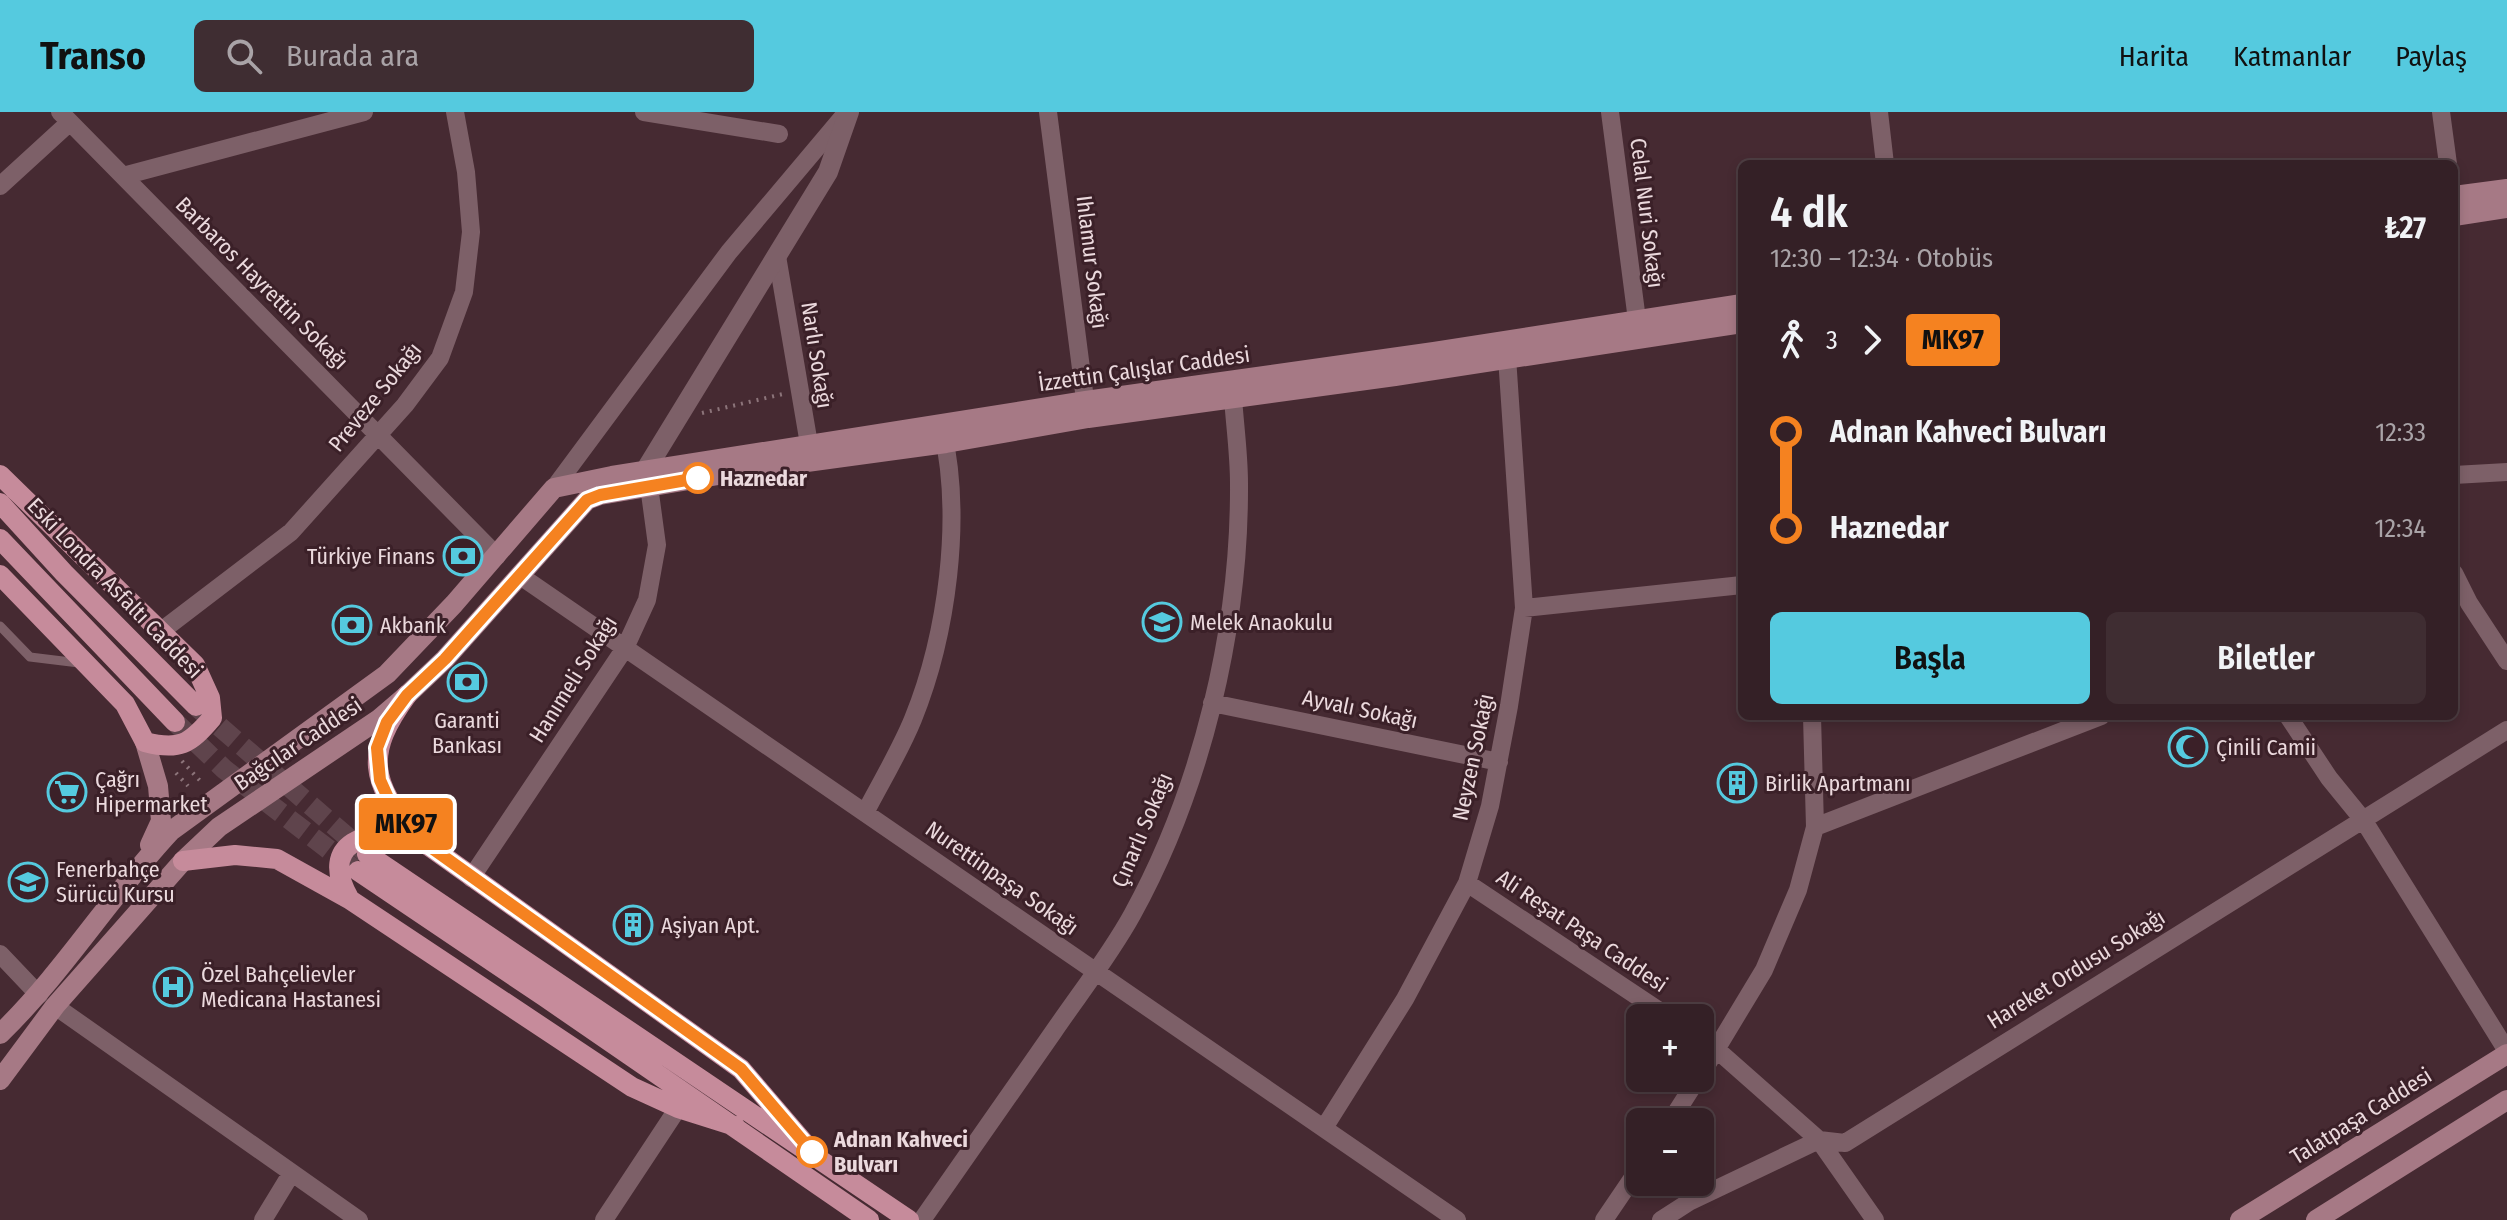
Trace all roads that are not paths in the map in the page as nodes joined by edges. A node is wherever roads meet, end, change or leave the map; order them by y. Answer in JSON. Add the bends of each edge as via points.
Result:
{"nodes":[{"id":1,"x":364,"y":112,"type":"edge"},
{"id":2,"x":455,"y":112,"type":"edge"},
{"id":3,"x":644,"y":112,"type":"edge"},
{"id":4,"x":848,"y":112,"type":"edge"},
{"id":5,"x":1048,"y":112,"type":"edge"},
{"id":6,"x":1610,"y":112,"type":"edge"},
{"id":7,"x":1879,"y":112,"type":"edge"},
{"id":8,"x":2441,"y":112,"type":"edge"},
{"id":9,"x":65,"y":117,"type":"edge"},
{"id":10,"x":779,"y":134,"type":"dead end"},
{"id":11,"x":1885,"y":160,"type":"edge"},
{"id":12,"x":2447,"y":160,"type":"edge"},
{"id":13,"x":123,"y":176,"type":"junction"},
{"id":14,"x":0,"y":186,"type":"edge"},
{"id":15,"x":2507,"y":189,"type":"edge"},
{"id":16,"x":2458,"y":195,"type":"edge"},
{"id":17,"x":2507,"y":208,"type":"edge"},
{"id":18,"x":2458,"y":215,"type":"edge"},
{"id":19,"x":777,"y":256,"type":"junction"},
{"id":20,"x":1738,"y":305,"type":"edge"},
{"id":21,"x":1637,"y":320,"type":"junction"},
{"id":22,"x":1738,"y":324,"type":"edge"},
{"id":23,"x":1507,"y":357,"type":"junction"},
{"id":24,"x":1233,"y":398,"type":"junction"},
{"id":25,"x":1087,"y":410,"type":"junction"},
{"id":26,"x":944,"y":434,"type":"junction"},
{"id":27,"x":378,"y":435,"type":"junction"},
{"id":28,"x":811,"y":454,"type":"junction"},
{"id":29,"x":2507,"y":472,"type":"edge"},
{"id":30,"x":0,"y":475,"type":"edge"},
{"id":31,"x":2458,"y":475,"type":"edge"},
{"id":32,"x":647,"y":479,"type":"junction"},
{"id":33,"x":554,"y":488,"type":"junction"},
{"id":34,"x":0,"y":503,"type":"edge"},
{"id":35,"x":0,"y":539,"type":"edge"},
{"id":36,"x":497,"y":556,"type":"junction"},
{"id":37,"x":0,"y":575,"type":"edge"},
{"id":38,"x":519,"y":575,"type":"junction"},
{"id":39,"x":2458,"y":581,"type":"edge"},
{"id":40,"x":1738,"y":585,"type":"edge"},
{"id":41,"x":1524,"y":608,"type":"junction"},
{"id":42,"x":0,"y":626,"type":"edge"},
{"id":43,"x":160,"y":632,"type":"junction"},
{"id":44,"x":625,"y":648,"type":"junction"},
{"id":45,"x":2507,"y":661,"type":"edge"},
{"id":46,"x":88,"y":664,"type":"junction"},
{"id":47,"x":407,"y":695,"type":"junction"},
{"id":48,"x":1212,"y":703,"type":"junction"},
{"id":49,"x":196,"y":706,"type":"tunnel mouth"},
{"id":50,"x":1812,"y":720,"type":"edge"},
{"id":51,"x":2091,"y":720,"type":"edge"},
{"id":52,"x":2291,"y":720,"type":"edge"},
{"id":53,"x":175,"y":722,"type":"tunnel mouth"},
{"id":54,"x":2507,"y":730,"type":"edge"},
{"id":55,"x":145,"y":742,"type":"junction"},
{"id":56,"x":1499,"y":762,"type":"junction"},
{"id":57,"x":865,"y":813,"type":"junction"},
{"id":58,"x":2364,"y":821,"type":"junction"},
{"id":59,"x":1815,"y":827,"type":"junction"},
{"id":60,"x":415,"y":836,"type":"junction"},
{"id":61,"x":183,"y":861,"type":"junction"},
{"id":62,"x":141,"y":863,"type":"junction"},
{"id":63,"x":471,"y":878,"type":"junction"},
{"id":64,"x":1467,"y":883,"type":"junction"},
{"id":65,"x":349,"y":899,"type":"junction"},
{"id":66,"x":0,"y":954,"type":"edge"},
{"id":67,"x":1095,"y":971,"type":"junction"},
{"id":68,"x":47,"y":1001,"type":"junction"},
{"id":69,"x":1649,"y":1004,"type":"edge"},
{"id":70,"x":0,"y":1034,"type":"edge"},
{"id":71,"x":1716,"y":1049,"type":"junction"},
{"id":72,"x":1714,"y":1052,"type":"edge"},
{"id":73,"x":2507,"y":1052,"type":"edge"},
{"id":74,"x":0,"y":1080,"type":"edge"},
{"id":75,"x":2507,"y":1100,"type":"edge"},
{"id":76,"x":678,"y":1108,"type":"junction"},
{"id":77,"x":735,"y":1126,"type":"junction"},
{"id":78,"x":1324,"y":1128,"type":"junction"},
{"id":79,"x":1819,"y":1140,"type":"junction"},
{"id":80,"x":812,"y":1152,"type":"junction"},
{"id":81,"x":291,"y":1174,"type":"junction"},
{"id":82,"x":1626,"y":1188,"type":"edge"},
{"id":83,"x":263,"y":1220,"type":"edge"},
{"id":84,"x":359,"y":1220,"type":"edge"},
{"id":85,"x":604,"y":1220,"type":"edge"},
{"id":86,"x":869,"y":1220,"type":"edge"},
{"id":87,"x":909,"y":1220,"type":"edge"},
{"id":88,"x":922,"y":1220,"type":"edge"},
{"id":89,"x":1457,"y":1220,"type":"edge"},
{"id":90,"x":1604,"y":1220,"type":"edge"},
{"id":91,"x":1661,"y":1220,"type":"edge"},
{"id":92,"x":1875,"y":1220,"type":"edge"},
{"id":93,"x":2240,"y":1220,"type":"edge"},
{"id":94,"x":2316,"y":1220,"type":"edge"}],
"edges":[{"from":1,"to":13,"type":"street"},
{"from":2,"to":27,"type":"street","name":"Preveze Sokağı","via":[[471,232],[464,292],[440,358]]},
{"from":3,"to":10,"type":"street"},
{"from":4,"to":19,"type":"street","via":[[828,172]]},
{"from":4,"to":33,"type":"street","via":[[729,252]]},
{"from":5,"to":25,"type":"street","name":"Ihlamur Sokağı"},
{"from":6,"to":21,"type":"street","name":"Celal Nuri Sokağı"},
{"from":7,"to":11,"type":"street"},
{"from":8,"to":12,"type":"street"},
{"from":9,"to":13,"type":"street","name":"Barbaros Hayrettin Sokağı"},
{"from":9,"to":14,"type":"street"},
{"from":13,"to":27,"type":"street","name":"Barbaros Hayrettin Sokağı"},
{"from":15,"to":16,"type":"main road"},
{"from":17,"to":18,"type":"main road"},
{"from":19,"to":28,"type":"street","name":"Narlı Sokağı"},
{"from":19,"to":32,"type":"street"},
{"from":20,"to":21,"type":"main road","name":"İzzettin Çalışlar Caddesi"},
{"from":21,"to":25,"type":"main road","name":"İzzettin Çalışlar Caddesi"},
{"from":22,"to":23,"type":"main road","name":"İzzettin Çalışlar Caddesi"},
{"from":23,"to":24,"type":"main road","name":"İzzettin Çalışlar Caddesi"},
{"from":23,"to":41,"type":"street","name":"Neyzen Sokağı"},
{"from":24,"to":25,"type":"main road","name":"İzzettin Çalışlar Caddesi"},
{"from":24,"to":48,"type":"street","name":"Çınarlı Sokağı","via":[[1239,483],[1234,574]]},
{"from":25,"to":26,"type":"main road","name":"İzzettin Çalışlar Caddesi"},
{"from":26,"to":28,"type":"main road","name":"İzzettin Çalışlar Caddesi"},
{"from":26,"to":57,"type":"street","via":[[949,566],[937,643],[913,719]]},
{"from":27,"to":36,"type":"street","name":"Barbaros Hayrettin Sokağı"},
{"from":27,"to":43,"type":"street","name":"Preveze Sokağı","via":[[291,532]]},
{"from":28,"to":32,"type":"main road","name":"İzzettin Çalışlar Caddesi"},
{"from":29,"to":31,"type":"street"},
{"from":30,"to":43,"type":"main road"},
{"from":32,"to":33,"type":"main road","name":"İzzettin Çalışlar Caddesi"},
{"from":32,"to":38,"type":"main road","name":"Bağcılar Caddesi","via":[[587,500]]},
{"from":32,"to":44,"type":"street","name":"Hanımeli Sokağı","via":[[657,545],[647,600]]},
{"from":33,"to":36,"type":"main road","name":"Bağcılar Caddesi"},
{"from":34,"to":49,"type":"main road","name":"Eski Londra Asfaltı Caddesi"},
{"from":35,"to":53,"type":"main road"},
{"from":36,"to":62,"type":"main road","name":"Bağcılar Caddesi","via":[[387,674],[171,831]]},
{"from":37,"to":46,"type":"main road"},
{"from":38,"to":44,"type":"street","name":"Nurettinpaşa Sokağı"},
{"from":38,"to":47,"type":"main road","name":"Bağcılar Caddesi"},
{"from":39,"to":45,"type":"street"},
{"from":40,"to":41,"type":"street"},
{"from":41,"to":56,"type":"street","name":"Neyzen Sokağı"},
{"from":42,"to":46,"type":"lane","via":[[30,657]]},
{"from":43,"to":55,"type":"main road","via":[[195,665],[210,698],[212,718],[183,745]]},
{"from":44,"to":57,"type":"street","name":"Nurettinpaşa Sokağı"},
{"from":44,"to":63,"type":"street","name":"Hanımeli Sokağı"},
{"from":46,"to":55,"type":"main road","via":[[125,704]]},
{"from":47,"to":60,"type":"main road","via":[[387,722],[377,748],[380,780],[393,809]]},
{"from":47,"to":61,"type":"main road","name":"Bağcılar Caddesi","via":[[219,827]]},
{"from":48,"to":56,"type":"street","name":"Ayvalı Sokağı"},
{"from":48,"to":67,"type":"street","name":"Çınarlı Sokağı","via":[[1200,754],[1167,844],[1131,916]]},
{"from":50,"to":59,"type":"street"},
{"from":51,"to":59,"type":"street"},
{"from":52,"to":58,"type":"street"},
{"from":54,"to":58,"type":"street","name":"Hareket Ordusu Sokağı"},
{"from":55,"to":62,"type":"main road","via":[[158,786],[161,821]]},
{"from":56,"to":64,"type":"street","name":"Neyzen Sokağı"},
{"from":57,"to":67,"type":"street","name":"Nurettinpaşa Sokağı"},
{"from":58,"to":73,"type":"street"},
{"from":58,"to":79,"type":"street","name":"Hareket Ordusu Sokağı","via":[[1845,1143]]},
{"from":59,"to":71,"type":"street","via":[[1798,890],[1764,970]]},
{"from":60,"to":63,"type":"main road"},
{"from":60,"to":65,"type":"main road","via":[[382,834],[352,843],[337,866]]},
{"from":61,"to":65,"type":"main road","via":[[235,855],[277,859]]},
{"from":61,"to":68,"type":"main road","name":"Bağcılar Caddesi"},
{"from":62,"to":68,"type":"main road","name":"Bağcılar Caddesi"},
{"from":63,"to":80,"type":"main road","via":[[741,1069]]},
{"from":64,"to":69,"type":"street","name":"Ali Reşat Paşa Caddesi"},
{"from":64,"to":78,"type":"street","name":"Neyzen Sokağı","via":[[1405,999]]},
{"from":65,"to":76,"type":"main road","via":[[632,1087]]},
{"from":66,"to":68,"type":"street"},
{"from":67,"to":78,"type":"street","name":"Nurettinpaşa Sokağı"},
{"from":67,"to":88,"type":"street","name":"Çınarlı Sokağı"},
{"from":68,"to":70,"type":"main road","name":"Bağcılar Caddesi"},
{"from":68,"to":74,"type":"main road","name":"Bağcılar Caddesi"},
{"from":68,"to":81,"type":"street"},
{"from":71,"to":72,"type":"street"},
{"from":71,"to":79,"type":"street"},
{"from":73,"to":93,"type":"main road","name":"Talatpaşa Caddesi"},
{"from":75,"to":94,"type":"main road"},
{"from":76,"to":77,"type":"main road"},
{"from":76,"to":85,"type":"street"},
{"from":77,"to":80,"type":"main road","via":[[362,863]]},
{"from":77,"to":86,"type":"main road"},
{"from":78,"to":89,"type":"street","name":"Nurettinpaşa Sokağı"},
{"from":79,"to":91,"type":"street","name":"Hareket Ordusu Sokağı"},
{"from":79,"to":92,"type":"street"},
{"from":80,"to":87,"type":"main road"},
{"from":81,"to":83,"type":"street"},
{"from":81,"to":84,"type":"street"},
{"from":82,"to":90,"type":"street"}]}
